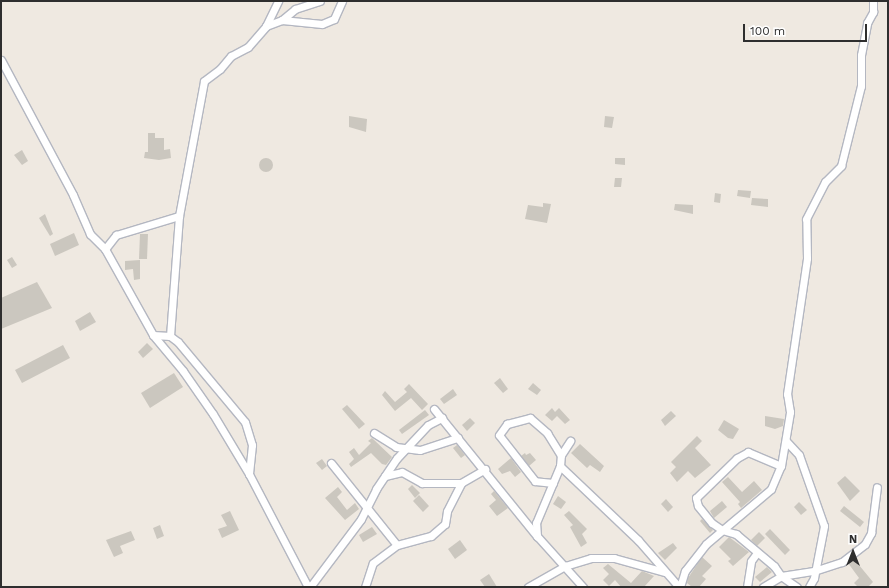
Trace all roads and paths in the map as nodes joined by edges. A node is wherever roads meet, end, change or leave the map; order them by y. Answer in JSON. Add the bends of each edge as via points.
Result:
{"nodes":[{"id":1,"x":278,"y":1,"type":"edge"},
{"id":2,"x":320,"y":1,"type":"edge"},
{"id":3,"x":342,"y":1,"type":"edge"},
{"id":4,"x":873,"y":1,"type":"edge"},
{"id":5,"x":282,"y":20,"type":"junction"},
{"id":6,"x":266,"y":26,"type":"junction"},
{"id":7,"x":1,"y":60,"type":"edge"},
{"id":8,"x":180,"y":216,"type":"junction"},
{"id":9,"x":105,"y":249,"type":"junction"},
{"id":10,"x":153,"y":336,"type":"junction"},
{"id":11,"x":170,"y":336,"type":"junction"},
{"id":12,"x":442,"y":418,"type":"junction"},
{"id":13,"x":428,"y":426,"type":"junction"},
{"id":14,"x":374,"y":433,"type":"dead end"},
{"id":15,"x":458,"y":438,"type":"junction"},
{"id":16,"x":570,"y":441,"type":"dead end"},
{"id":17,"x":786,"y":441,"type":"junction"},
{"id":18,"x":405,"y":449,"type":"junction"},
{"id":19,"x":561,"y":455,"type":"junction"},
{"id":20,"x":331,"y":463,"type":"dead end"},
{"id":21,"x":560,"y":466,"type":"junction"},
{"id":22,"x":781,"y":466,"type":"junction"},
{"id":23,"x":485,"y":469,"type":"junction"},
{"id":24,"x":249,"y":474,"type":"junction"},
{"id":25,"x":385,"y":476,"type":"junction"},
{"id":26,"x":461,"y":483,"type":"junction"},
{"id":27,"x":553,"y":483,"type":"junction"},
{"id":28,"x":877,"y":487,"type":"dead end"},
{"id":29,"x":366,"y":507,"type":"junction"},
{"id":30,"x":722,"y":530,"type":"junction"},
{"id":31,"x":537,"y":536,"type":"junction"},
{"id":32,"x":397,"y":545,"type":"junction"},
{"id":33,"x":756,"y":554,"type":"junction"},
{"id":34,"x":565,"y":566,"type":"junction"},
{"id":35,"x":814,"y":571,"type":"junction"},
{"id":36,"x":664,"y":572,"type":"junction"},
{"id":37,"x":781,"y":576,"type":"junction"},
{"id":38,"x":309,"y":587,"type":"edge"},
{"id":39,"x":365,"y":587,"type":"edge"},
{"id":40,"x":528,"y":587,"type":"edge"},
{"id":41,"x":583,"y":587,"type":"edge"},
{"id":42,"x":680,"y":587,"type":"edge"},
{"id":43,"x":747,"y":587,"type":"edge"},
{"id":44,"x":763,"y":587,"type":"edge"},
{"id":45,"x":797,"y":587,"type":"edge"},
{"id":46,"x":809,"y":587,"type":"edge"}],
"edges":[{"from":1,"to":6,"type":"street"},
{"from":2,"to":5,"type":"street","via":[[295,9]]},
{"from":3,"to":5,"type":"street","via":[[334,19],[322,24]]},
{"from":4,"to":17,"type":"street","via":[[873,12],[867,23],[861,55],[861,86],[841,166],[825,182],[806,219],[807,258],[787,394],[790,412]]},
{"from":5,"to":6,"type":"street"},
{"from":6,"to":8,"type":"street","via":[[248,47],[231,56],[220,69],[204,80]]},
{"from":7,"to":9,"type":"street","via":[[73,195],[90,234]]},
{"from":8,"to":9,"type":"street","via":[[116,235]]},
{"from":8,"to":11,"type":"street"},
{"from":9,"to":10,"type":"street"},
{"from":10,"to":11,"type":"street"},
{"from":10,"to":24,"type":"street","via":[[213,414]]},
{"from":11,"to":24,"type":"street","via":[[178,342],[246,422],[252,445]]},
{"from":12,"to":13,"type":"street"},
{"from":12,"to":13,"type":"street","via":[[434,409]]},
{"from":12,"to":15,"type":"street"},
{"from":13,"to":18,"type":"street"},
{"from":14,"to":18,"type":"street","via":[[396,447]]},
{"from":15,"to":18,"type":"street","via":[[420,450]]},
{"from":15,"to":23,"type":"street"},
{"from":16,"to":19,"type":"street"},
{"from":17,"to":22,"type":"street"},
{"from":17,"to":35,"type":"street","via":[[799,455],[824,526]]},
{"from":18,"to":25,"type":"street"},
{"from":19,"to":21,"type":"street"},
{"from":19,"to":27,"type":"street","via":[[547,433],[530,418],[507,424],[499,435],[535,481]]},
{"from":20,"to":29,"type":"street"},
{"from":21,"to":27,"type":"street"},
{"from":21,"to":36,"type":"street","via":[[638,540]]},
{"from":22,"to":30,"type":"street","via":[[771,489]]},
{"from":22,"to":30,"type":"street","via":[[748,452],[737,458],[696,498],[698,506]]},
{"from":23,"to":26,"type":"street"},
{"from":23,"to":31,"type":"street"},
{"from":24,"to":38,"type":"street"},
{"from":25,"to":26,"type":"street","via":[[402,472],[422,483]]},
{"from":25,"to":29,"type":"street"},
{"from":26,"to":32,"type":"street","via":[[447,511],[445,524],[431,536]]},
{"from":27,"to":31,"type":"street","via":[[536,523]]},
{"from":28,"to":35,"type":"street","via":[[871,533],[865,544],[842,562]]},
{"from":29,"to":32,"type":"street"},
{"from":29,"to":38,"type":"street","via":[[361,519]]},
{"from":30,"to":33,"type":"street","via":[[736,534]]},
{"from":30,"to":42,"type":"street","via":[[702,549],[685,571]]},
{"from":31,"to":34,"type":"street"},
{"from":32,"to":39,"type":"street","via":[[373,563]]},
{"from":33,"to":37,"type":"street","via":[[774,566]]},
{"from":33,"to":43,"type":"street","via":[[750,561]]},
{"from":34,"to":36,"type":"street","via":[[591,558],[614,558]]},
{"from":34,"to":40,"type":"street"},
{"from":34,"to":41,"type":"street"},
{"from":35,"to":37,"type":"street"},
{"from":35,"to":46,"type":"street"},
{"from":36,"to":42,"type":"street"},
{"from":37,"to":44,"type":"street"},
{"from":37,"to":45,"type":"street"}]}
